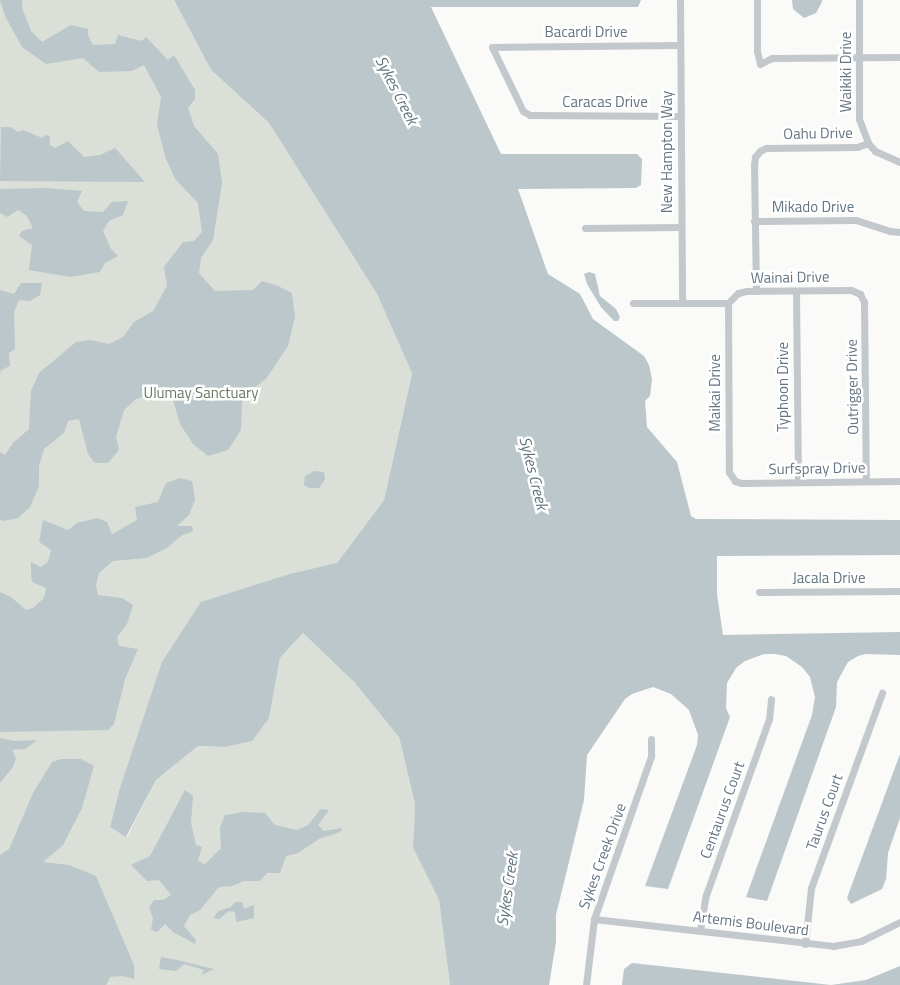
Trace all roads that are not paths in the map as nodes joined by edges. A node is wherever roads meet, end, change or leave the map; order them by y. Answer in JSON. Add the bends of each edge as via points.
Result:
{"nodes":[{"id":1,"x":680,"y":0,"type":"edge"},
{"id":2,"x":757,"y":0,"type":"edge"},
{"id":3,"x":859,"y":0,"type":"edge"},
{"id":4,"x":680,"y":45,"type":"junction"},
{"id":5,"x":859,"y":57,"type":"junction"},
{"id":6,"x":900,"y":58,"type":"edge"},
{"id":7,"x":530,"y":115,"type":"joint"},
{"id":8,"x":680,"y":116,"type":"junction"},
{"id":9,"x":868,"y":143,"type":"junction"},
{"id":10,"x":900,"y":162,"type":"edge"},
{"id":11,"x":754,"y":221,"type":"junction"},
{"id":12,"x":681,"y":227,"type":"junction"},
{"id":13,"x":585,"y":228,"type":"dead end"},
{"id":14,"x":900,"y":232,"type":"edge"},
{"id":15,"x":756,"y":291,"type":"junction"},
{"id":16,"x":796,"y":291,"type":"junction"},
{"id":17,"x":860,"y":294,"type":"joint"},
{"id":18,"x":633,"y":303,"type":"dead end"},
{"id":19,"x":682,"y":303,"type":"junction"},
{"id":20,"x":728,"y":303,"type":"junction"},
{"id":21,"x":735,"y":481,"type":"joint"},
{"id":22,"x":900,"y":481,"type":"edge"},
{"id":23,"x":798,"y":482,"type":"junction"},
{"id":24,"x":866,"y":482,"type":"junction"},
{"id":25,"x":900,"y":591,"type":"edge"},
{"id":26,"x":759,"y":592,"type":"dead end"},
{"id":27,"x":882,"y":693,"type":"dead end"},
{"id":28,"x":771,"y":699,"type":"dead end"},
{"id":29,"x":651,"y":739,"type":"dead end"},
{"id":30,"x":594,"y":919,"type":"junction"},
{"id":31,"x":900,"y":922,"type":"edge"},
{"id":32,"x":700,"y":931,"type":"junction"},
{"id":33,"x":805,"y":944,"type":"junction"},
{"id":34,"x":586,"y":985,"type":"edge"}],
"edges":[{"from":1,"to":4,"type":"street","name":"New Hampton Way"},
{"from":2,"to":5,"type":"street","via":[[760,64],[772,58]]},
{"from":3,"to":5,"type":"street","name":"Waikiki Drive"},
{"from":4,"to":7,"type":"street","name":"Bacardi Drive","via":[[492,47],[523,111]]},
{"from":4,"to":8,"type":"street","name":"New Hampton Way"},
{"from":5,"to":6,"type":"street"},
{"from":5,"to":9,"type":"street","name":"Waikiki Drive","via":[[859,119]]},
{"from":7,"to":8,"type":"street","name":"Caracas Drive"},
{"from":8,"to":12,"type":"street","name":"New Hampton Way"},
{"from":9,"to":10,"type":"street","name":"Oahu Drive","via":[[875,151]]},
{"from":9,"to":11,"type":"street","name":"Oahu Drive","via":[[857,147],[766,148],[760,151],[754,165]]},
{"from":11,"to":14,"type":"street","name":"Mikado Drive","via":[[856,220]]},
{"from":11,"to":15,"type":"street"},
{"from":12,"to":13,"type":"street"},
{"from":12,"to":19,"type":"street","name":"New Hampton Way"},
{"from":15,"to":16,"type":"street","name":"Wainai Drive"},
{"from":15,"to":20,"type":"street","name":"Wainai Drive","via":[[738,293]]},
{"from":16,"to":17,"type":"street","name":"Wainai Drive","via":[[852,290]]},
{"from":16,"to":23,"type":"street","name":"Typhoon Drive"},
{"from":17,"to":24,"type":"street","name":"Outrigger Drive","via":[[864,302]]},
{"from":18,"to":19,"type":"street","name":"Wainai Drive"},
{"from":19,"to":20,"type":"street","name":"Wainai Drive"},
{"from":20,"to":21,"type":"street","name":"Maikai Drive","via":[[729,472]]},
{"from":21,"to":23,"type":"street","name":"Surfspray Drive"},
{"from":22,"to":24,"type":"street","name":"Surfspray Drive"},
{"from":23,"to":24,"type":"street","name":"Surfspray Drive"},
{"from":25,"to":26,"type":"street","name":"Jacala Drive"},
{"from":27,"to":33,"type":"street","name":"Taurus Court","via":[[811,888]]},
{"from":28,"to":32,"type":"street","name":"Centaurus Court","via":[[769,718],[704,902]]},
{"from":29,"to":30,"type":"street","name":"Sykes Creek Drive","via":[[651,756]]},
{"from":30,"to":32,"type":"street","name":"Artemis Boulevard"},
{"from":30,"to":34,"type":"street","name":"Sykes Creek Drive"},
{"from":31,"to":33,"type":"street","name":"Artemis Boulevard","via":[[853,944]]},
{"from":32,"to":33,"type":"street","name":"Artemis Boulevard"}]}
